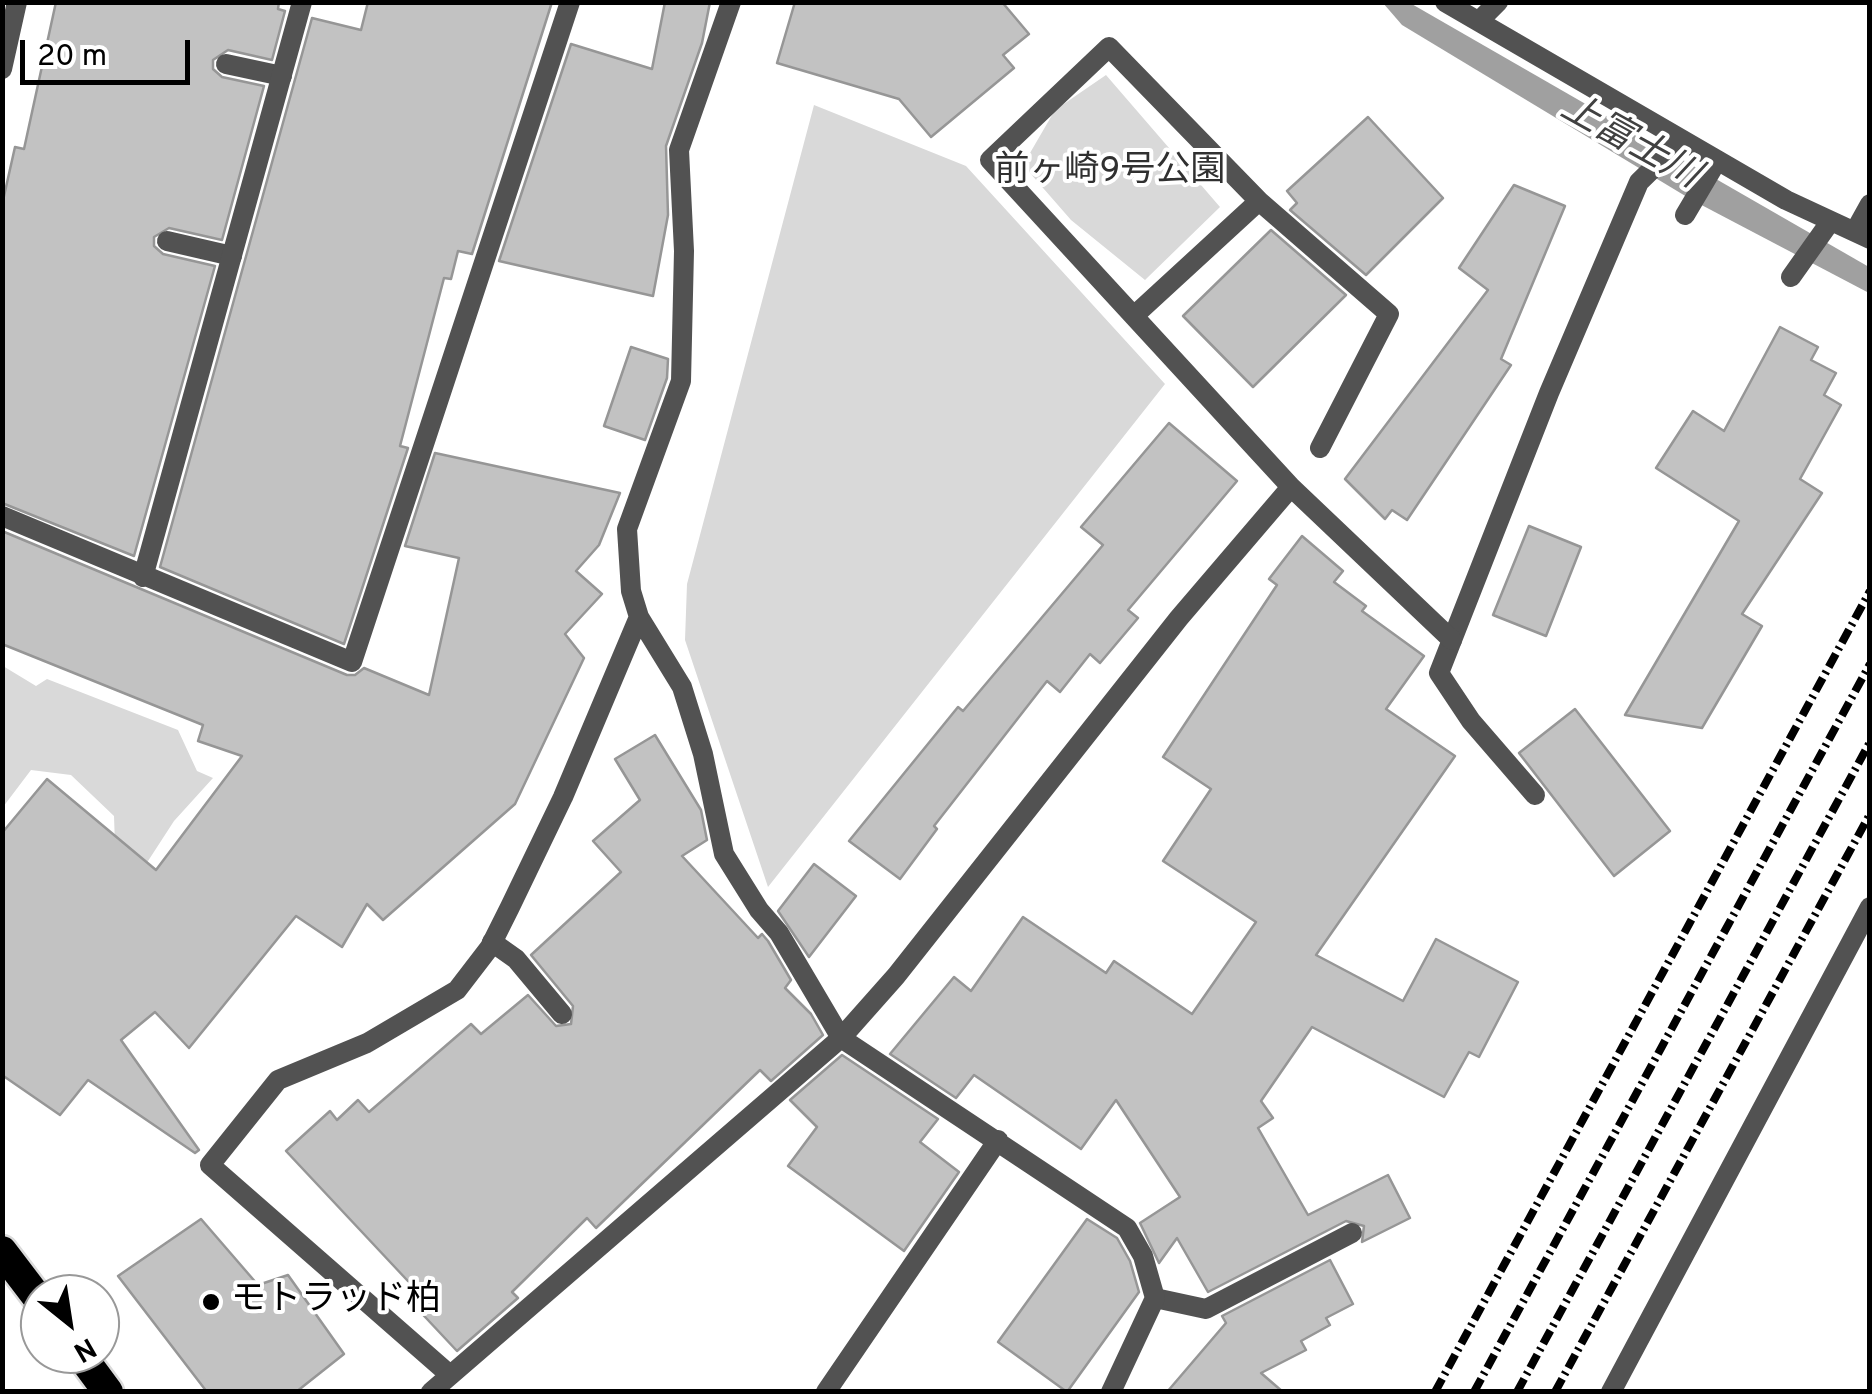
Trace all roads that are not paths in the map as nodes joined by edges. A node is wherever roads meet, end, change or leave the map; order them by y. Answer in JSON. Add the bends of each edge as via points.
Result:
{"nodes":[{"id":1,"x":17,"y":2,"type":"edge"},
{"id":2,"x":302,"y":2,"type":"edge"},
{"id":3,"x":570,"y":2,"type":"edge"},
{"id":4,"x":730,"y":2,"type":"edge"},
{"id":5,"x":1445,"y":2,"type":"edge"},
{"id":6,"x":1498,"y":2,"type":"edge"},
{"id":7,"x":1479,"y":20,"type":"junction"},
{"id":8,"x":226,"y":64,"type":"dead end"},
{"id":9,"x":2,"y":70,"type":"edge"},
{"id":10,"x":282,"y":76,"type":"junction"},
{"id":11,"x":1681,"y":141,"type":"junction"},
{"id":12,"x":1716,"y":163,"type":"junction"},
{"id":13,"x":1258,"y":201,"type":"junction"},
{"id":14,"x":1870,"y":204,"type":"edge"},
{"id":15,"x":1685,"y":216,"type":"dead end"},
{"id":16,"x":1829,"y":224,"type":"junction"},
{"id":17,"x":1862,"y":235,"type":"edge"},
{"id":18,"x":167,"y":241,"type":"dead end"},
{"id":19,"x":232,"y":256,"type":"junction"},
{"id":20,"x":1792,"y":277,"type":"dead end"},
{"id":21,"x":1136,"y":314,"type":"junction"},
{"id":22,"x":1320,"y":448,"type":"dead end"},
{"id":23,"x":1291,"y":488,"type":"junction"},
{"id":24,"x":2,"y":516,"type":"edge"},
{"id":25,"x":143,"y":577,"type":"junction"},
{"id":26,"x":639,"y":617,"type":"junction"},
{"id":27,"x":1452,"y":640,"type":"junction"},
{"id":28,"x":1535,"y":795,"type":"dead end"},
{"id":29,"x":1870,"y":907,"type":"edge"},
{"id":30,"x":492,"y":942,"type":"junction"},
{"id":31,"x":562,"y":1014,"type":"dead end"},
{"id":32,"x":842,"y":1038,"type":"junction"},
{"id":33,"x":998,"y":1140,"type":"junction"},
{"id":34,"x":1352,"y":1233,"type":"dead end"},
{"id":35,"x":2,"y":1251,"type":"edge"},
{"id":36,"x":20,"y":1275,"type":"edge"},
{"id":37,"x":1155,"y":1298,"type":"junction"},
{"id":38,"x":450,"y":1375,"type":"junction"},
{"id":39,"x":431,"y":1392,"type":"edge"},
{"id":40,"x":826,"y":1392,"type":"edge"},
{"id":41,"x":1112,"y":1392,"type":"edge"},
{"id":42,"x":1611,"y":1392,"type":"edge"}],
"edges":[{"from":1,"to":9,"type":"street"},
{"from":2,"to":10,"type":"street"},
{"from":3,"to":25,"type":"street","via":[[352,662]]},
{"from":4,"to":26,"type":"street","via":[[679,150],[682,381],[627,529]]},
{"from":5,"to":7,"type":"street"},
{"from":6,"to":7,"type":"street"},
{"from":7,"to":11,"type":"street"},
{"from":8,"to":10,"type":"street"},
{"from":10,"to":19,"type":"street"},
{"from":11,"to":12,"type":"street"},
{"from":11,"to":27,"type":"street","via":[[1639,182]]},
{"from":12,"to":15,"type":"street"},
{"from":12,"to":16,"type":"street"},
{"from":13,"to":21,"type":"street"},
{"from":13,"to":21,"type":"street","via":[[1110,47],[990,160]]},
{"from":13,"to":22,"type":"street","via":[[1389,314],[1347,379]]},
{"from":14,"to":17,"type":"street"},
{"from":16,"to":17,"type":"street"},
{"from":16,"to":20,"type":"street"},
{"from":18,"to":19,"type":"street"},
{"from":19,"to":25,"type":"street"},
{"from":21,"to":23,"type":"street"},
{"from":23,"to":27,"type":"street"},
{"from":23,"to":32,"type":"street"},
{"from":24,"to":25,"type":"street"},
{"from":26,"to":30,"type":"street"},
{"from":26,"to":32,"type":"street","via":[[682,687],[724,854]]},
{"from":27,"to":28,"type":"street","via":[[1439,673]]},
{"from":29,"to":42,"type":"street"},
{"from":30,"to":31,"type":"street","via":[[516,959]]},
{"from":30,"to":38,"type":"street","via":[[457,990],[367,1043],[278,1080],[210,1165]]},
{"from":32,"to":33,"type":"street"},
{"from":32,"to":38,"type":"street"},
{"from":33,"to":37,"type":"street","via":[[1127,1228]]},
{"from":33,"to":40,"type":"street"},
{"from":34,"to":37,"type":"street","via":[[1206,1309]]},
{"from":35,"to":36,"type":"highway"},
{"from":37,"to":41,"type":"street"},
{"from":38,"to":39,"type":"street"}]}
